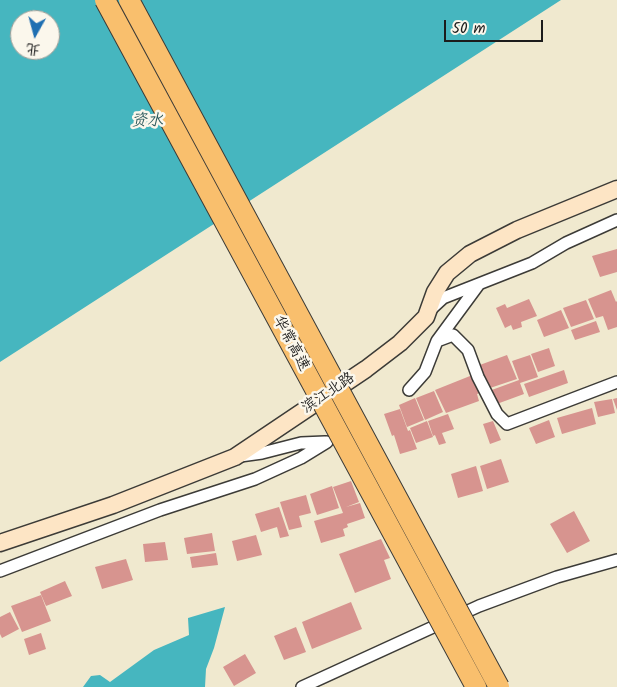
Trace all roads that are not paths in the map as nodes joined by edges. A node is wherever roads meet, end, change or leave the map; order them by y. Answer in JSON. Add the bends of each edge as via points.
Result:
{"nodes":[{"id":1,"x":105,"y":0,"type":"edge"},
{"id":2,"x":129,"y":0,"type":"edge"},
{"id":3,"x":617,"y":189,"type":"edge"},
{"id":4,"x":617,"y":220,"type":"edge"},
{"id":5,"x":479,"y":284,"type":"junction"},
{"id":6,"x":428,"y":312,"type":"junction"},
{"id":7,"x":437,"y":340,"type":"junction"},
{"id":8,"x":617,"y":382,"type":"edge"},
{"id":9,"x":409,"y":390,"type":"dead end"},
{"id":10,"x":235,"y":458,"type":"junction"},
{"id":11,"x":0,"y":543,"type":"edge"},
{"id":12,"x":617,"y":560,"type":"edge"},
{"id":13,"x":0,"y":571,"type":"edge"},
{"id":14,"x":302,"y":687,"type":"edge"},
{"id":15,"x":476,"y":687,"type":"edge"},
{"id":16,"x":499,"y":687,"type":"edge"}],
"edges":[{"from":1,"to":15,"type":"highway","name":"华常高速","bridge":true},
{"from":2,"to":16,"type":"highway","name":"华常高速","bridge":true},
{"from":3,"to":6,"type":"street","name":"滨江北路","via":[[517,230],[470,254],[447,273]]},
{"from":4,"to":5,"type":"street","via":[[532,263]]},
{"from":5,"to":6,"type":"street","via":[[443,298]]},
{"from":5,"to":7,"type":"street"},
{"from":6,"to":10,"type":"street","name":"滨江北路","via":[[400,342],[366,369]]},
{"from":7,"to":8,"type":"street","via":[[453,334],[468,350],[497,414],[507,424]]},
{"from":7,"to":9,"type":"street","via":[[426,372]]},
{"from":10,"to":11,"type":"street","name":"滨江北路","via":[[113,505]]},
{"from":10,"to":13,"type":"street","via":[[301,443],[327,442],[255,479],[160,510]]},
{"from":12,"to":14,"type":"street","via":[[557,577],[479,606]]}]}
